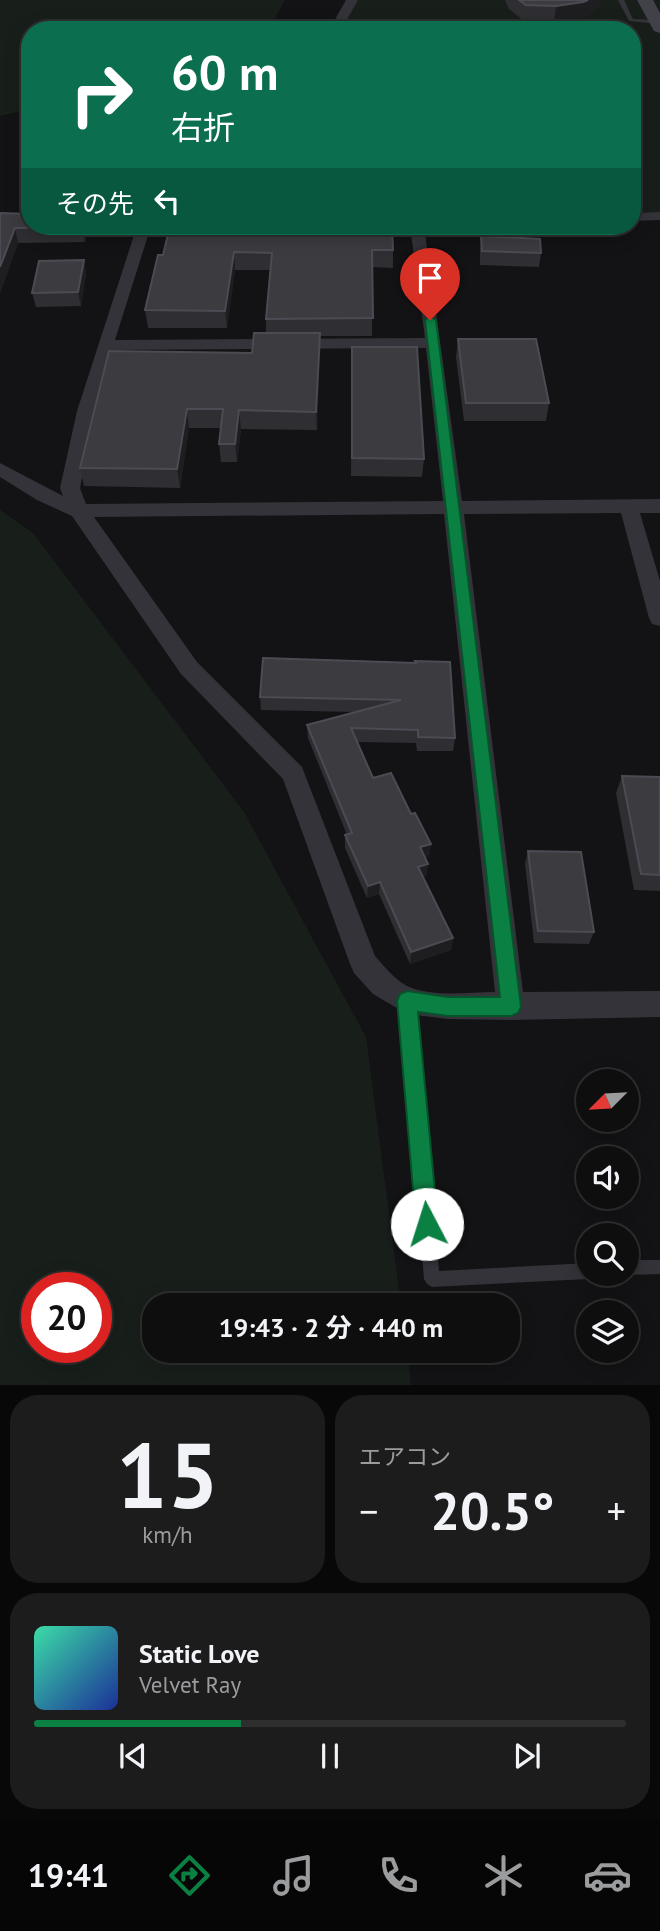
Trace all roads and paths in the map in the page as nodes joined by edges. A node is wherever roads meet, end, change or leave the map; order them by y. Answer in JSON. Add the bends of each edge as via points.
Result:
{"nodes":[{"id":1,"x":352,"y":0,"type":"edge"},
{"id":2,"x":621,"y":0,"type":"edge"},
{"id":3,"x":645,"y":0,"type":"edge"},
{"id":4,"x":340,"y":21,"type":"edge"},
{"id":5,"x":638,"y":21,"type":"edge"},
{"id":6,"x":641,"y":21,"type":"edge"},
{"id":7,"x":659,"y":24,"type":"edge"},
{"id":8,"x":641,"y":216,"type":"edge"},
{"id":9,"x":660,"y":216,"type":"edge"},
{"id":10,"x":141,"y":235,"type":"edge"},
{"id":11,"x":418,"y":235,"type":"edge"},
{"id":12,"x":434,"y":343,"type":"junction"},
{"id":13,"x":105,"y":345,"type":"junction"},
{"id":14,"x":0,"y":469,"type":"edge"},
{"id":15,"x":660,"y":506,"type":"edge"},
{"id":16,"x":452,"y":507,"type":"junction"},
{"id":17,"x":629,"y":507,"type":"junction"},
{"id":18,"x":79,"y":511,"type":"junction"},
{"id":19,"x":660,"y":618,"type":"edge"},
{"id":20,"x":407,"y":1001,"type":"junction"},
{"id":21,"x":660,"y":1004,"type":"edge"},
{"id":22,"x":511,"y":1007,"type":"junction"},
{"id":23,"x":660,"y":1266,"type":"edge"},
{"id":24,"x":639,"y":1267,"type":"edge"},
{"id":25,"x":576,"y":1271,"type":"edge"}],
"edges":[{"from":1,"to":4,"type":"street"},
{"from":2,"to":5,"type":"lane","via":[[631,20]]},
{"from":3,"to":7,"type":"street"},
{"from":6,"to":7,"type":"lane"},
{"from":8,"to":9,"type":"street"},
{"from":10,"to":13,"type":"street"},
{"from":11,"to":12,"type":"street"},
{"from":12,"to":13,"type":"street"},
{"from":12,"to":16,"type":"street"},
{"from":13,"to":18,"type":"street","via":[[70,488]]},
{"from":14,"to":18,"type":"street"},
{"from":15,"to":17,"type":"street"},
{"from":16,"to":17,"type":"street"},
{"from":16,"to":18,"type":"street"},
{"from":16,"to":22,"type":"street"},
{"from":17,"to":19,"type":"street"},
{"from":18,"to":20,"type":"street","via":[[189,668],[293,774],[364,964],[383,985]]},
{"from":20,"to":22,"type":"street"},
{"from":20,"to":25,"type":"lane","via":[[432,1279]]},
{"from":21,"to":22,"type":"street"},
{"from":23,"to":24,"type":"lane"}]}
